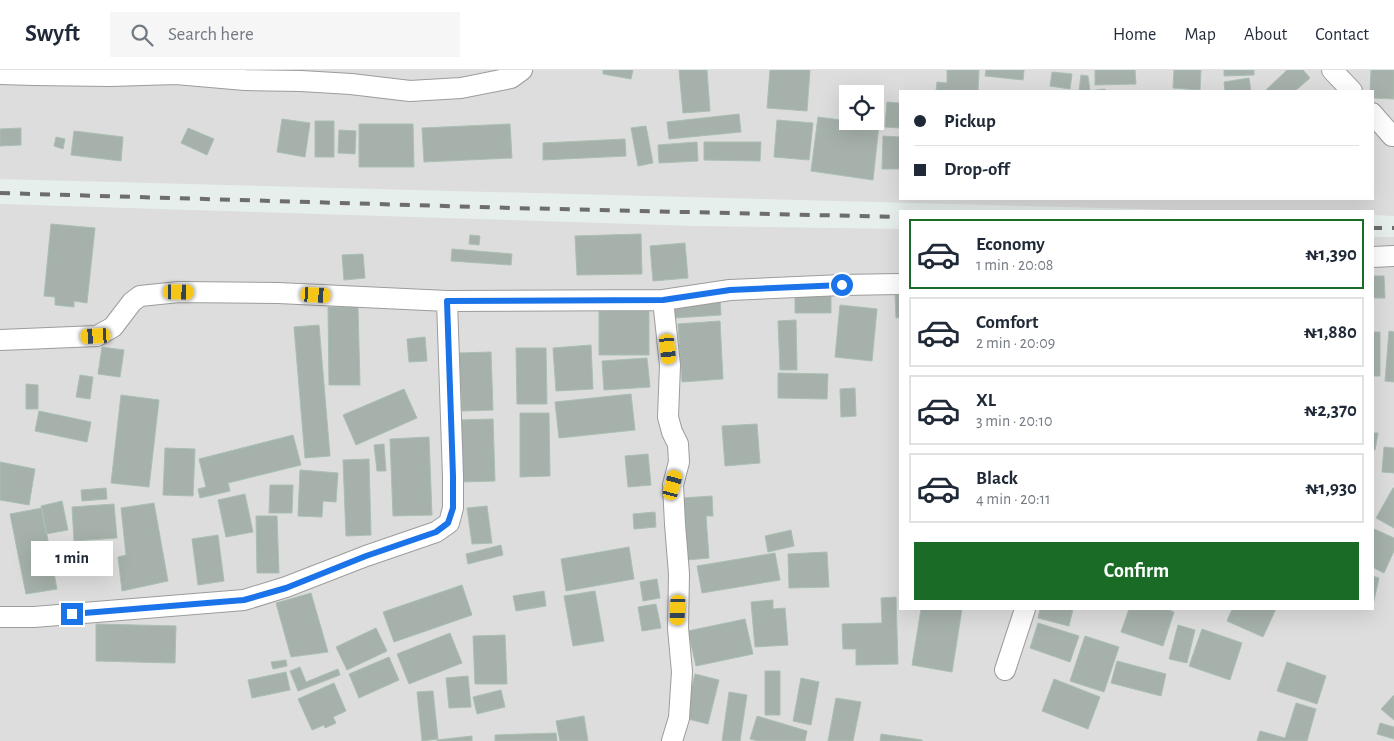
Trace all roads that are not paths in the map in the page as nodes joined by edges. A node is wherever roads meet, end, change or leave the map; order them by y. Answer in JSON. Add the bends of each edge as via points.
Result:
{"nodes":[{"id":1,"x":522,"y":70,"type":"edge"},
{"id":2,"x":1332,"y":70,"type":"edge"},
{"id":3,"x":175,"y":72,"type":"edge"},
{"id":4,"x":0,"y":74,"type":"edge"},
{"id":5,"x":1351,"y":90,"type":"edge"},
{"id":6,"x":1374,"y":114,"type":"edge"},
{"id":7,"x":1394,"y":136,"type":"edge"},
{"id":8,"x":1394,"y":256,"type":"edge"},
{"id":9,"x":1374,"y":258,"type":"edge"},
{"id":10,"x":899,"y":284,"type":"edge"},
{"id":11,"x":663,"y":300,"type":"junction"},
{"id":12,"x":447,"y":301,"type":"junction"},
{"id":13,"x":0,"y":340,"type":"edge"},
{"id":14,"x":1025,"y":610,"type":"edge"},
{"id":15,"x":0,"y":617,"type":"edge"},
{"id":16,"x":1006,"y":670,"type":"dead end"},
{"id":17,"x":672,"y":741,"type":"edge"}],
"edges":[{"from":1,"to":3,"type":"street","via":[[511,78],[461,88],[410,91]]},
{"from":2,"to":5,"type":"street"},
{"from":3,"to":4,"type":"street","via":[[110,76]]},
{"from":6,"to":7,"type":"street"},
{"from":8,"to":9,"type":"street"},
{"from":10,"to":11,"type":"street","via":[[730,290]]},
{"from":11,"to":12,"type":"street"},
{"from":11,"to":17,"type":"street","via":[[670,365],[668,417],[678,444],[679,462],[673,485],[682,672],[678,718]]},
{"from":12,"to":13,"type":"street","via":[[179,292],[140,296],[113,327],[96,336]]},
{"from":12,"to":15,"type":"street","via":[[453,508],[448,523],[436,532],[286,588],[244,600]]},
{"from":14,"to":16,"type":"street"}]}
